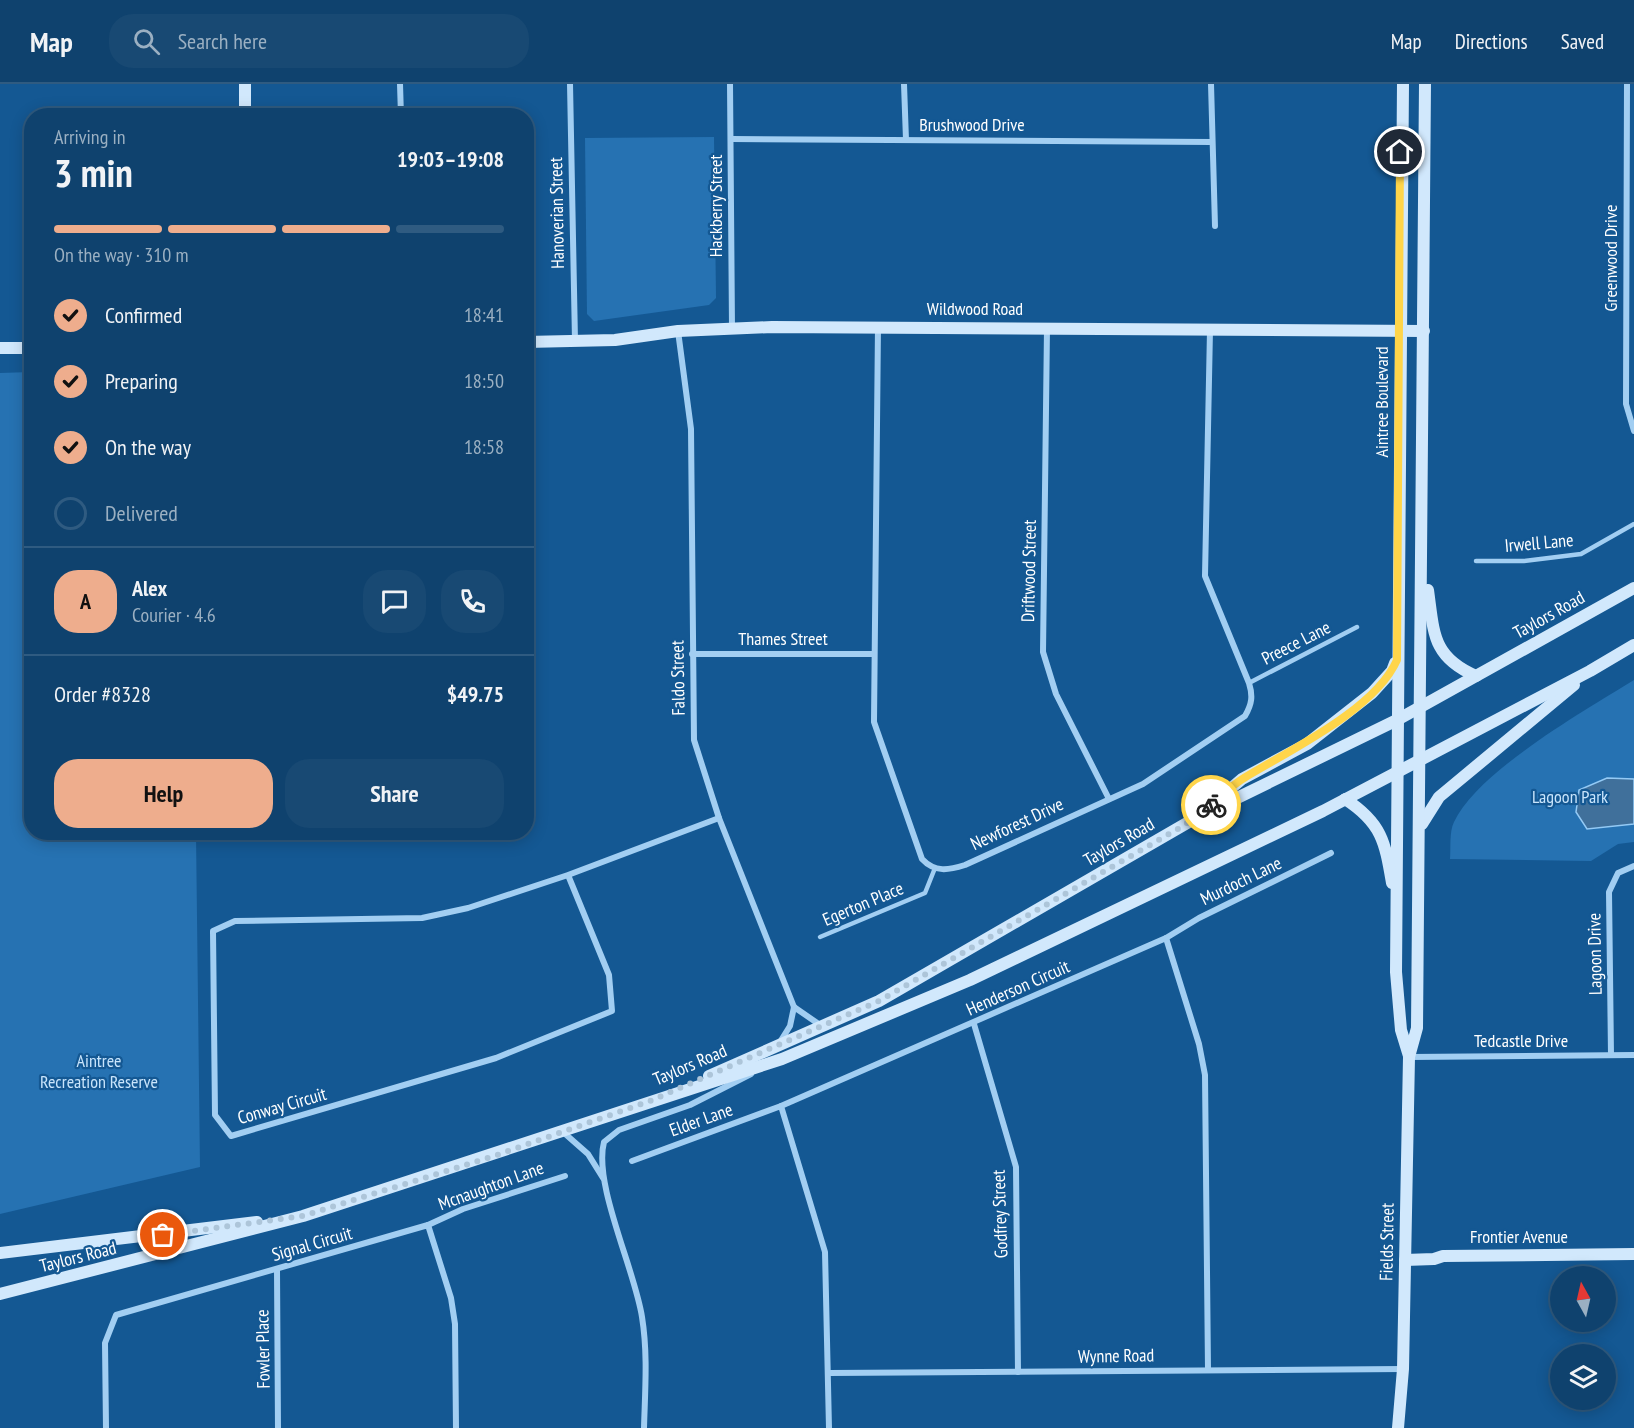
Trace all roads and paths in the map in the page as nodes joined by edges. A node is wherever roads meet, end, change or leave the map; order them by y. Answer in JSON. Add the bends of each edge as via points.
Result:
{"nodes":[{"id":1,"x":245,"y":84,"type":"edge"},
{"id":2,"x":400,"y":84,"type":"edge"},
{"id":3,"x":570,"y":84,"type":"edge"},
{"id":4,"x":730,"y":84,"type":"edge"},
{"id":5,"x":904,"y":84,"type":"edge"},
{"id":6,"x":1211,"y":84,"type":"edge"},
{"id":7,"x":1403,"y":84,"type":"edge"},
{"id":8,"x":1425,"y":84,"type":"edge"},
{"id":9,"x":1627,"y":84,"type":"edge"},
{"id":10,"x":245,"y":108,"type":"edge"},
{"id":11,"x":401,"y":108,"type":"edge"},
{"id":12,"x":731,"y":139,"type":"junction"},
{"id":13,"x":906,"y":140,"type":"junction"},
{"id":14,"x":1212,"y":142,"type":"junction"},
{"id":15,"x":1215,"y":226,"type":"dead end"},
{"id":16,"x":878,"y":326,"type":"junction"},
{"id":17,"x":1047,"y":327,"type":"junction"},
{"id":18,"x":732,"y":328,"type":"junction"},
{"id":19,"x":1210,"y":329,"type":"junction"},
{"id":20,"x":678,"y":331,"type":"junction"},
{"id":21,"x":1400,"y":331,"type":"junction"},
{"id":22,"x":1424,"y":331,"type":"junction"},
{"id":23,"x":575,"y":341,"type":"junction"},
{"id":24,"x":534,"y":342,"type":"edge"},
{"id":25,"x":0,"y":348,"type":"edge"},
{"id":26,"x":24,"y":348,"type":"edge"},
{"id":27,"x":1634,"y":431,"type":"edge"},
{"id":28,"x":1634,"y":524,"type":"edge"},
{"id":29,"x":1423,"y":556,"type":"junction"},
{"id":30,"x":1476,"y":561,"type":"dead end"},
{"id":31,"x":1634,"y":588,"type":"edge"},
{"id":32,"x":1357,"y":627,"type":"dead end"},
{"id":33,"x":1634,"y":645,"type":"edge"},
{"id":34,"x":692,"y":654,"type":"junction"},
{"id":35,"x":874,"y":654,"type":"junction"},
{"id":36,"x":1397,"y":660,"type":"junction"},
{"id":37,"x":1590,"y":671,"type":"junction"},
{"id":38,"x":1476,"y":676,"type":"junction"},
{"id":39,"x":1249,"y":683,"type":"junction"},
{"id":40,"x":1420,"y":707,"type":"junction"},
{"id":41,"x":1397,"y":720,"type":"junction"},
{"id":42,"x":1421,"y":758,"type":"junction"},
{"id":43,"x":1397,"y":772,"type":"junction"},
{"id":44,"x":1109,"y":799,"type":"junction"},
{"id":45,"x":1345,"y":799,"type":"junction"},
{"id":46,"x":719,"y":818,"type":"junction"},
{"id":47,"x":1194,"y":819,"type":"junction"},
{"id":48,"x":1421,"y":828,"type":"junction"},
{"id":49,"x":1331,"y":853,"type":"dead end"},
{"id":50,"x":1634,"y":866,"type":"edge"},
{"id":51,"x":935,"y":868,"type":"junction"},
{"id":52,"x":568,"y":875,"type":"junction"},
{"id":53,"x":1397,"y":914,"type":"junction"},
{"id":54,"x":820,"y":937,"type":"dead end"},
{"id":55,"x":1166,"y":938,"type":"junction"},
{"id":56,"x":794,"y":1007,"type":"junction"},
{"id":57,"x":974,"y":1024,"type":"junction"},
{"id":58,"x":824,"y":1027,"type":"junction"},
{"id":59,"x":780,"y":1053,"type":"junction"},
{"id":60,"x":1611,"y":1055,"type":"junction"},
{"id":61,"x":1634,"y":1055,"type":"edge"},
{"id":62,"x":1409,"y":1057,"type":"junction"},
{"id":63,"x":781,"y":1106,"type":"junction"},
{"id":64,"x":563,"y":1132,"type":"junction"},
{"id":65,"x":632,"y":1161,"type":"dead end"},
{"id":66,"x":565,"y":1176,"type":"dead end"},
{"id":67,"x":603,"y":1178,"type":"junction"},
{"id":68,"x":303,"y":1216,"type":"junction"},
{"id":69,"x":428,"y":1225,"type":"junction"},
{"id":70,"x":0,"y":1253,"type":"edge"},
{"id":71,"x":1634,"y":1254,"type":"edge"},
{"id":72,"x":1405,"y":1260,"type":"junction"},
{"id":73,"x":277,"y":1270,"type":"junction"},
{"id":74,"x":0,"y":1294,"type":"edge"},
{"id":75,"x":1403,"y":1369,"type":"junction"},
{"id":76,"x":1208,"y":1370,"type":"junction"},
{"id":77,"x":1018,"y":1372,"type":"junction"},
{"id":78,"x":829,"y":1373,"type":"junction"},
{"id":79,"x":106,"y":1428,"type":"edge"},
{"id":80,"x":278,"y":1428,"type":"edge"},
{"id":81,"x":456,"y":1428,"type":"edge"},
{"id":82,"x":644,"y":1428,"type":"edge"},
{"id":83,"x":829,"y":1428,"type":"edge"},
{"id":84,"x":1398,"y":1428,"type":"edge"}],
"edges":[{"from":1,"to":10,"type":"street"},
{"from":2,"to":11,"type":"street"},
{"from":3,"to":23,"type":"street","name":"Hanoverian Street"},
{"from":4,"to":12,"type":"street","name":"Hackberry Street"},
{"from":5,"to":13,"type":"street"},
{"from":6,"to":14,"type":"street"},
{"from":7,"to":21,"type":"street","name":"Aintree Boulevard"},
{"from":8,"to":22,"type":"street"},
{"from":9,"to":27,"type":"street","name":"Greenwood Drive","via":[[1626,404]]},
{"from":12,"to":13,"type":"street","name":"Brushwood Drive"},
{"from":12,"to":18,"type":"street","name":"Hackberry Street"},
{"from":13,"to":14,"type":"street","name":"Brushwood Drive"},
{"from":14,"to":15,"type":"street"},
{"from":16,"to":17,"type":"street","name":"Wildwood Road"},
{"from":16,"to":18,"type":"street","name":"Wildwood Road"},
{"from":16,"to":35,"type":"street"},
{"from":17,"to":19,"type":"street","name":"Wildwood Road"},
{"from":17,"to":44,"type":"street","name":"Driftwood Street","via":[[1043,652],[1056,694]]},
{"from":18,"to":20,"type":"street","name":"Wildwood Road"},
{"from":19,"to":21,"type":"street","name":"Wildwood Road"},
{"from":19,"to":39,"type":"street","name":"Newforest Drive","via":[[1205,576]]},
{"from":20,"to":23,"type":"street","name":"Wildwood Road"},
{"from":20,"to":34,"type":"street","name":"Faldo Street","via":[[691,429]]},
{"from":21,"to":22,"type":"street","name":"Wildwood Road"},
{"from":21,"to":36,"type":"street","name":"Aintree Boulevard"},
{"from":22,"to":29,"type":"street"},
{"from":23,"to":24,"type":"street","name":"Wildwood Road"},
{"from":25,"to":26,"type":"street"},
{"from":28,"to":30,"type":"lane","name":"Irwell Lane","via":[[1581,554],[1524,561]]},
{"from":29,"to":38,"type":"street","via":[[1440,650],[1462,670]]},
{"from":29,"to":40,"type":"street"},
{"from":31,"to":38,"type":"street","name":"Taylors Road"},
{"from":32,"to":39,"type":"lane","name":"Preece Lane"},
{"from":33,"to":37,"type":"street","name":"Taylors Road"},
{"from":34,"to":35,"type":"street","name":"Thames Street"},
{"from":34,"to":46,"type":"street","name":"Faldo Street","via":[[694,740]]},
{"from":35,"to":51,"type":"street","via":[[878,737],[922,859]]},
{"from":36,"to":41,"type":"street","name":"Aintree Boulevard"},
{"from":36,"to":47,"type":"street","via":[[1384,681],[1307,744],[1242,779]]},
{"from":37,"to":42,"type":"street","name":"Taylors Road"},
{"from":37,"to":48,"type":"street","via":[[1439,797]]},
{"from":38,"to":40,"type":"street","name":"Taylors Road"},
{"from":39,"to":44,"type":"street","name":"Newforest Drive","via":[[1251,705],[1245,716],[1176,764]]},
{"from":40,"to":41,"type":"street","name":"Taylors Road"},
{"from":40,"to":42,"type":"street","name":"Fields Street"},
{"from":41,"to":43,"type":"street","name":"Aintree Boulevard"},
{"from":41,"to":47,"type":"street","name":"Taylors Road"},
{"from":42,"to":43,"type":"street","name":"Taylors Road"},
{"from":42,"to":48,"type":"street","name":"Fields Street"},
{"from":43,"to":45,"type":"street","name":"Taylors Road"},
{"from":43,"to":53,"type":"street","name":"Fields Street"},
{"from":44,"to":51,"type":"street","name":"Newforest Drive","via":[[965,865]]},
{"from":45,"to":53,"type":"street","via":[[1372,820],[1385,844]]},
{"from":45,"to":59,"type":"street","name":"Taylors Road","via":[[970,980]]},
{"from":46,"to":52,"type":"street","name":"Conway Circuit"},
{"from":46,"to":56,"type":"street","name":"Faldo Street"},
{"from":47,"to":58,"type":"street","name":"Taylors Road","via":[[938,968]]},
{"from":48,"to":62,"type":"street","name":"Fields Street","via":[[1417,1028]]},
{"from":49,"to":55,"type":"street","name":"Murdoch Lane"},
{"from":50,"to":60,"type":"street","name":"Lagoon Drive","via":[[1618,873],[1609,892]]},
{"from":51,"to":54,"type":"lane","name":"Egerton Place","via":[[925,893]]},
{"from":52,"to":52,"type":"street","name":"Conway Circuit","via":[[468,908],[422,918],[235,921],[213,931],[215,1115],[231,1136],[496,1058],[612,1011],[609,975]]},
{"from":53,"to":62,"type":"street","name":"Fields Street","via":[[1399,1007]]},
{"from":55,"to":57,"type":"street","name":"Henderson Circuit"},
{"from":55,"to":76,"type":"street","via":[[1205,1075]]},
{"from":56,"to":58,"type":"street"},
{"from":56,"to":59,"type":"street"},
{"from":57,"to":63,"type":"street","name":"Henderson Circuit"},
{"from":57,"to":77,"type":"street","name":"Godfrey Street","via":[[1016,1167]]},
{"from":58,"to":59,"type":"street","name":"Taylors Road"},
{"from":59,"to":64,"type":"street","name":"Taylors Road"},
{"from":59,"to":67,"type":"street","via":[[690,1105],[608,1136],[602,1151]]},
{"from":60,"to":61,"type":"street","name":"Tedcastle Drive"},
{"from":60,"to":62,"type":"street","name":"Tedcastle Drive"},
{"from":62,"to":72,"type":"street","name":"Fields Street"},
{"from":63,"to":65,"type":"street","name":"Elder Lane"},
{"from":63,"to":78,"type":"street","via":[[825,1252]]},
{"from":64,"to":67,"type":"street","via":[[584,1150]]},
{"from":64,"to":68,"type":"street","name":"Taylors Road"},
{"from":66,"to":69,"type":"street","name":"Mcnaughton Lane"},
{"from":67,"to":82,"type":"street","via":[[642,1317]]},
{"from":68,"to":70,"type":"street","name":"Taylors Road"},
{"from":68,"to":74,"type":"street","name":"Taylors Road"},
{"from":69,"to":73,"type":"street","name":"Signal Circuit"},
{"from":69,"to":81,"type":"street","via":[[455,1324]]},
{"from":71,"to":72,"type":"street","name":"Frontier Avenue","via":[[1443,1256]]},
{"from":72,"to":75,"type":"street","name":"Fields Street"},
{"from":73,"to":79,"type":"street","name":"Signal Circuit","via":[[116,1315],[105,1343]]},
{"from":73,"to":80,"type":"street","name":"Fowler Place"},
{"from":75,"to":76,"type":"street","name":"Wynne Road"},
{"from":75,"to":84,"type":"street","name":"Fields Street"},
{"from":76,"to":77,"type":"street","name":"Wynne Road"},
{"from":77,"to":78,"type":"street","name":"Wynne Road"},
{"from":78,"to":83,"type":"street"}]}
